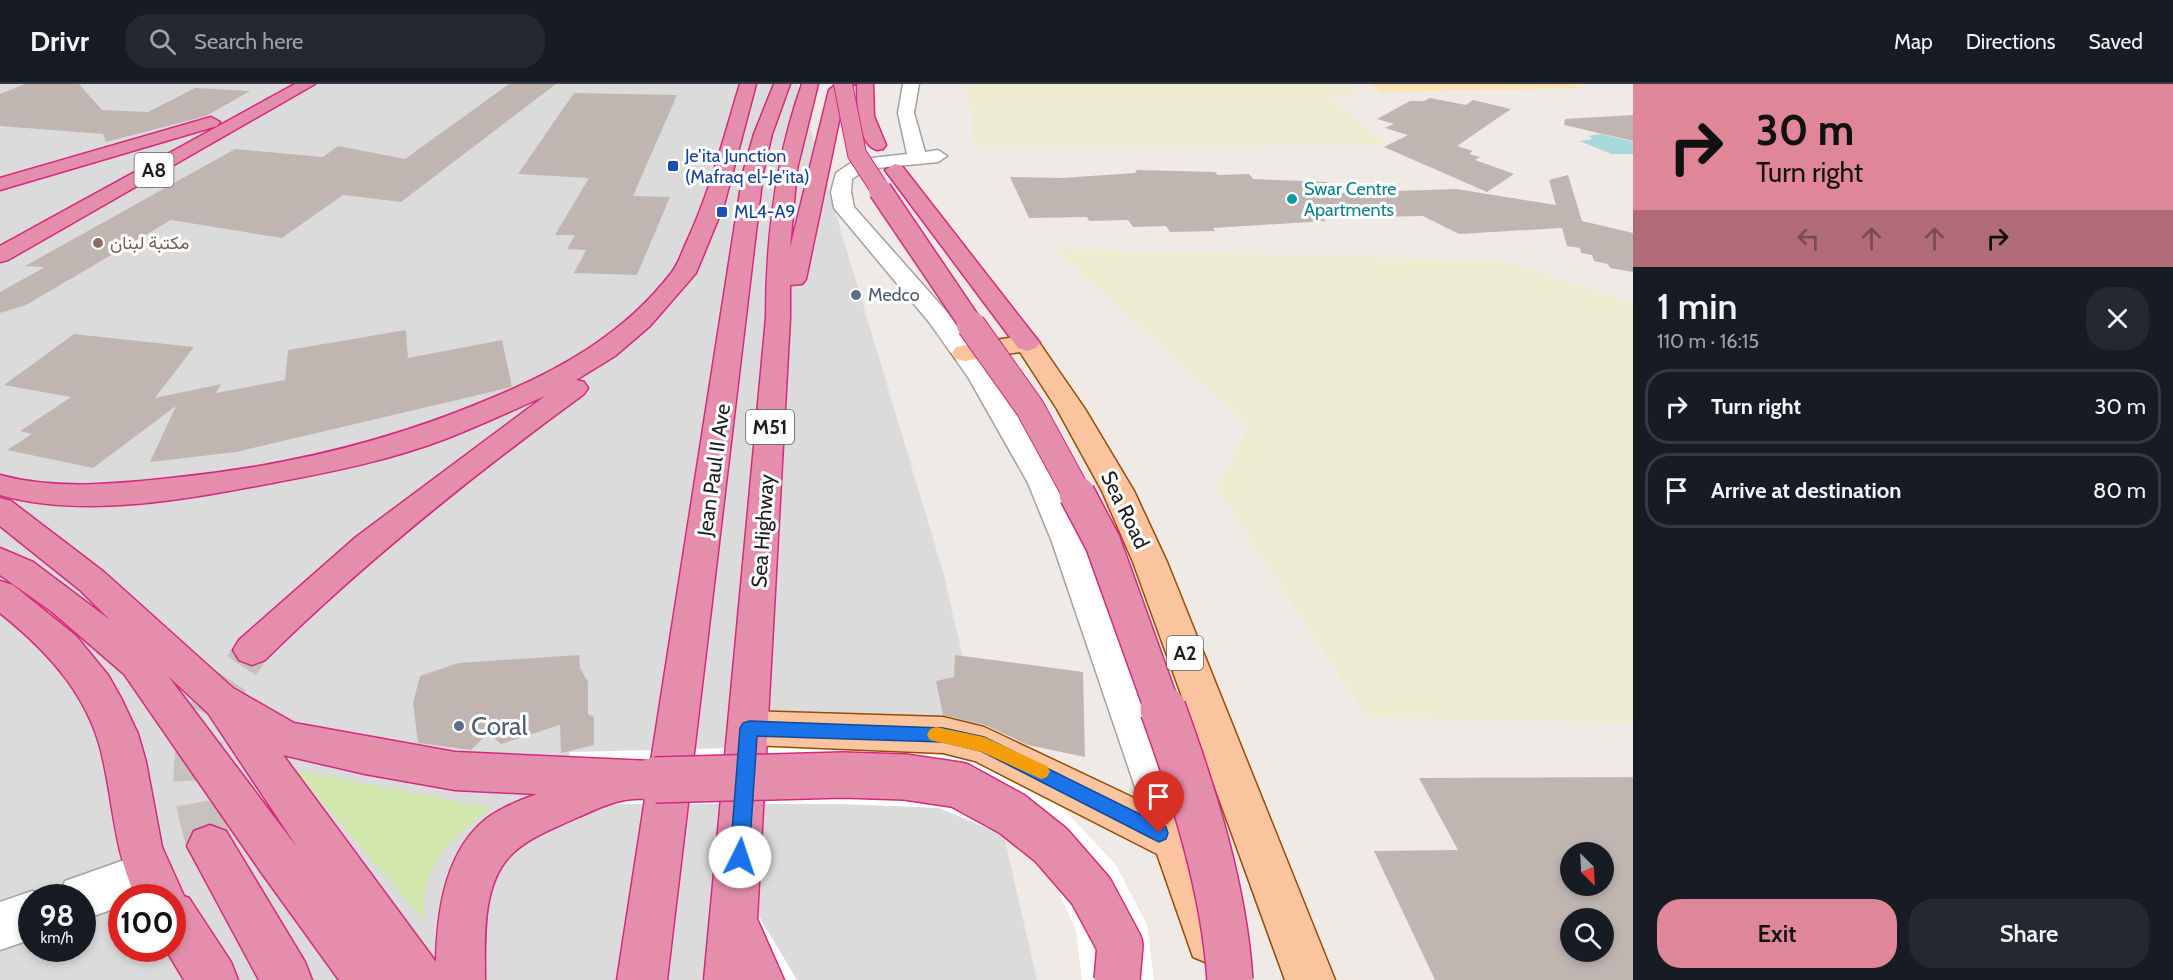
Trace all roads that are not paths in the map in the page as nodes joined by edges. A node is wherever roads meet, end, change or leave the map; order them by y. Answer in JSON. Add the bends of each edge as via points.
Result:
{"nodes":[{"id":1,"x":288,"y":84,"type":"edge"},
{"id":2,"x":308,"y":84,"type":"edge"},
{"id":3,"x":748,"y":84,"type":"edge"},
{"id":4,"x":782,"y":84,"type":"edge"},
{"id":5,"x":810,"y":84,"type":"edge"},
{"id":6,"x":845,"y":84,"type":"edge"},
{"id":7,"x":865,"y":84,"type":"edge"},
{"id":8,"x":911,"y":84,"type":"edge"},
{"id":9,"x":266,"y":107,"type":"junction"},
{"id":10,"x":928,"y":128,"type":"dead end"},
{"id":11,"x":156,"y":139,"type":"junction"},
{"id":12,"x":928,"y":157,"type":"junction"},
{"id":13,"x":753,"y":173,"type":"junction"},
{"id":14,"x":2,"y":184,"type":"edge"},
{"id":15,"x":0,"y":253,"type":"edge"},
{"id":16,"x":684,"y":273,"type":"junction"},
{"id":17,"x":778,"y":299,"type":"junction"},
{"id":18,"x":1027,"y":343,"type":"junction"},
{"id":19,"x":965,"y":353,"type":"junction"},
{"id":20,"x":0,"y":485,"type":"edge"},
{"id":21,"x":0,"y":509,"type":"edge"},
{"id":22,"x":0,"y":560,"type":"edge"},
{"id":23,"x":0,"y":594,"type":"edge"},
{"id":24,"x":252,"y":650,"type":"tunnel mouth"},
{"id":25,"x":219,"y":700,"type":"junction"},
{"id":26,"x":749,"y":728,"type":"junction"},
{"id":27,"x":625,"y":778,"type":"junction"},
{"id":28,"x":1175,"y":840,"type":"junction"},
{"id":29,"x":210,"y":846,"type":"tunnel mouth"},
{"id":30,"x":153,"y":884,"type":"edge"},
{"id":31,"x":18,"y":920,"type":"edge"},
{"id":32,"x":734,"y":921,"type":"junction"},
{"id":33,"x":0,"y":926,"type":"edge"},
{"id":34,"x":186,"y":937,"type":"edge"},
{"id":35,"x":213,"y":980,"type":"edge"},
{"id":36,"x":287,"y":980,"type":"edge"},
{"id":37,"x":370,"y":980,"type":"edge"},
{"id":38,"x":418,"y":980,"type":"edge"},
{"id":39,"x":460,"y":980,"type":"edge"},
{"id":40,"x":642,"y":980,"type":"edge"},
{"id":41,"x":729,"y":980,"type":"edge"},
{"id":42,"x":759,"y":980,"type":"edge"},
{"id":43,"x":1117,"y":980,"type":"edge"},
{"id":44,"x":1225,"y":980,"type":"edge"},
{"id":45,"x":1230,"y":980,"type":"edge"},
{"id":46,"x":1311,"y":980,"type":"edge"}],
"edges":[{"from":1,"to":11,"type":"highway","number":"A8","via":[[239,111]]},
{"from":2,"to":9,"type":"highway","number":"A8"},
{"from":3,"to":16,"type":"highway","via":[[714,204]]},
{"from":4,"to":13,"type":"highway","number":"M51"},
{"from":5,"to":17,"type":"highway","name":"Sea Highway","number":"M51","via":[[798,115],[786,186]]},
{"from":6,"to":17,"type":"highway","via":[[837,90],[795,277]]},
{"from":6,"to":45,"type":"highway","bridge":true,"via":[[857,154],[1030,408],[1102,543],[1187,776],[1227,935]]},
{"from":7,"to":18,"type":"highway","name":"Sea Road","number":"A2","via":[[866,116],[877,145]]},
{"from":8,"to":12,"type":"street","via":[[906,113]]},
{"from":9,"to":11,"type":"highway","via":[[145,164],[111,164],[118,156]]},
{"from":9,"to":15,"type":"highway","number":"A8"},
{"from":10,"to":12,"type":"street"},
{"from":11,"to":14,"type":"highway","number":"A8"},
{"from":12,"to":19,"type":"street","via":[[858,166],[843,177],[842,198],[848,215]]},
{"from":13,"to":16,"type":"highway"},
{"from":13,"to":40,"type":"highway","name":"Jean Paul II Ave","number":"M51"},
{"from":14,"to":15,"type":"highway","via":[[58,176],[93,177],[104,185]]},
{"from":16,"to":20,"type":"highway","via":[[641,321],[606,350],[554,382],[437,432],[348,459],[207,485],[108,495],[25,492]]},
{"from":16,"to":24,"type":"highway","via":[[655,323],[626,351],[457,472],[295,608]]},
{"from":17,"to":26,"type":"highway","name":"Sea Highway","number":"M51"},
{"from":18,"to":19,"type":"main road"},
{"from":18,"to":46,"type":"main road","name":"Sea Road","number":"A2","via":[[1118,491],[1150,562]]},
{"from":19,"to":28,"type":"street","via":[[1023,445],[1070,542]]},
{"from":21,"to":25,"type":"highway","via":[[92,581]]},
{"from":22,"to":37,"type":"highway","via":[[64,602],[137,663]]},
{"from":23,"to":30,"type":"highway","via":[[72,655],[101,694],[116,727],[131,810]]},
{"from":25,"to":27,"type":"highway","via":[[285,739],[365,756],[456,771]]},
{"from":25,"to":38,"type":"highway"},
{"from":26,"to":28,"type":"main road","via":[[943,735],[984,745]]},
{"from":26,"to":32,"type":"highway","name":"Sea Highway","number":"M51"},
{"from":27,"to":39,"type":"highway","via":[[530,817],[497,838],[477,862],[461,924]]},
{"from":27,"to":43,"type":"highway","bridge":true,"via":[[843,775],[959,784],[1012,814],[1051,844],[1091,891],[1120,945]]},
{"from":28,"to":44,"type":"main road"},
{"from":29,"to":36,"type":"highway"},
{"from":31,"to":33,"type":"street"},
{"from":32,"to":41,"type":"highway","name":"Sea Highway","number":"M51"},
{"from":32,"to":42,"type":"highway"},
{"from":34,"to":35,"type":"highway"}]}
